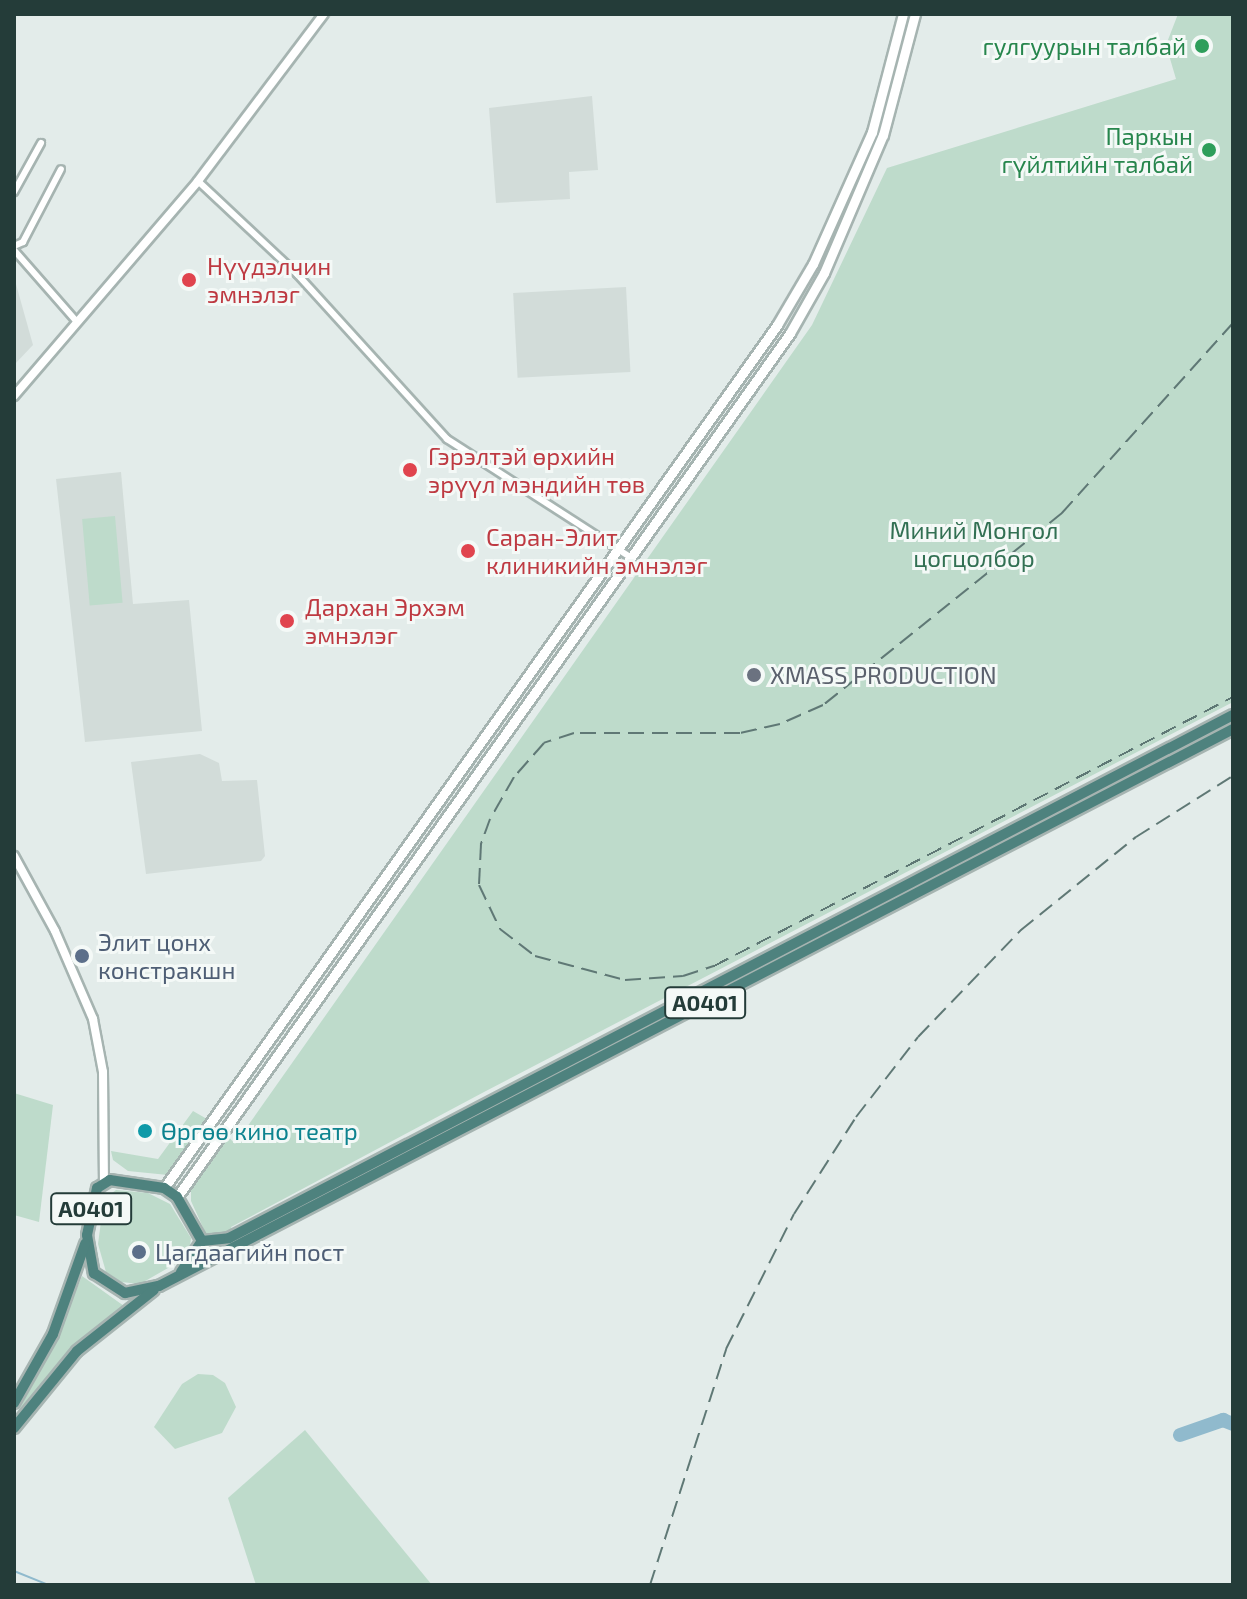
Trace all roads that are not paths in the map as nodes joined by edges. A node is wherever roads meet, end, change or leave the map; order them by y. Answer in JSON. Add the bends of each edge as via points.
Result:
{"nodes":[{"id":1,"x":324,"y":14,"type":"edge"},
{"id":2,"x":903,"y":14,"type":"edge"},
{"id":3,"x":915,"y":14,"type":"edge"},
{"id":4,"x":41,"y":143,"type":"dead end"},
{"id":5,"x":61,"y":169,"type":"dead end"},
{"id":6,"x":198,"y":181,"type":"junction"},
{"id":7,"x":14,"y":192,"type":"edge"},
{"id":8,"x":14,"y":248,"type":"edge"},
{"id":9,"x":77,"y":322,"type":"junction"},
{"id":10,"x":14,"y":396,"type":"edge"},
{"id":11,"x":616,"y":548,"type":"junction"},
{"id":12,"x":630,"y":557,"type":"junction"},
{"id":13,"x":1233,"y":715,"type":"edge"},
{"id":14,"x":1233,"y":729,"type":"edge"},
{"id":15,"x":14,"y":856,"type":"edge"},
{"id":16,"x":104,"y":1183,"type":"junction"},
{"id":17,"x":164,"y":1188,"type":"junction"},
{"id":18,"x":177,"y":1197,"type":"junction"},
{"id":19,"x":87,"y":1235,"type":"junction"},
{"id":20,"x":202,"y":1241,"type":"junction"},
{"id":21,"x":177,"y":1277,"type":"junction"},
{"id":22,"x":159,"y":1286,"type":"junction"},
{"id":23,"x":14,"y":1403,"type":"edge"},
{"id":24,"x":14,"y":1428,"type":"edge"}],
"edges":[{"from":1,"to":6,"type":"street"},
{"from":2,"to":11,"type":"main road","via":[[872,132],[813,264],[739,380]]},
{"from":3,"to":12,"type":"main road","via":[[883,135],[824,273],[790,333]]},
{"from":4,"to":7,"type":"street"},
{"from":5,"to":8,"type":"street","via":[[23,242]]},
{"from":6,"to":9,"type":"street"},
{"from":6,"to":11,"type":"street","via":[[297,274],[447,439]]},
{"from":8,"to":9,"type":"street"},
{"from":9,"to":10,"type":"street"},
{"from":11,"to":12,"type":"street"},
{"from":11,"to":17,"type":"main road"},
{"from":12,"to":18,"type":"main road"},
{"from":13,"to":20,"type":"highway","number":"A0401","via":[[234,1236]]},
{"from":14,"to":21,"type":"highway","number":"A0401"},
{"from":15,"to":16,"type":"street","via":[[55,931],[93,1019],[103,1072]]},
{"from":16,"to":17,"type":"highway","number":"A0401","via":[[122,1180]]},
{"from":16,"to":19,"type":"highway","number":"A0401","via":[[93,1200]]},
{"from":17,"to":18,"type":"highway","number":"A0401"},
{"from":18,"to":20,"type":"highway","number":"A0401"},
{"from":19,"to":22,"type":"highway","number":"A0401","via":[[90,1265],[108,1287],[125,1293]]},
{"from":19,"to":23,"type":"highway","number":"A0401","via":[[53,1334]]},
{"from":20,"to":21,"type":"highway","number":"A0401"},
{"from":21,"to":22,"type":"highway","number":"A0401"},
{"from":22,"to":24,"type":"highway","number":"A0401","via":[[77,1351]]}]}
